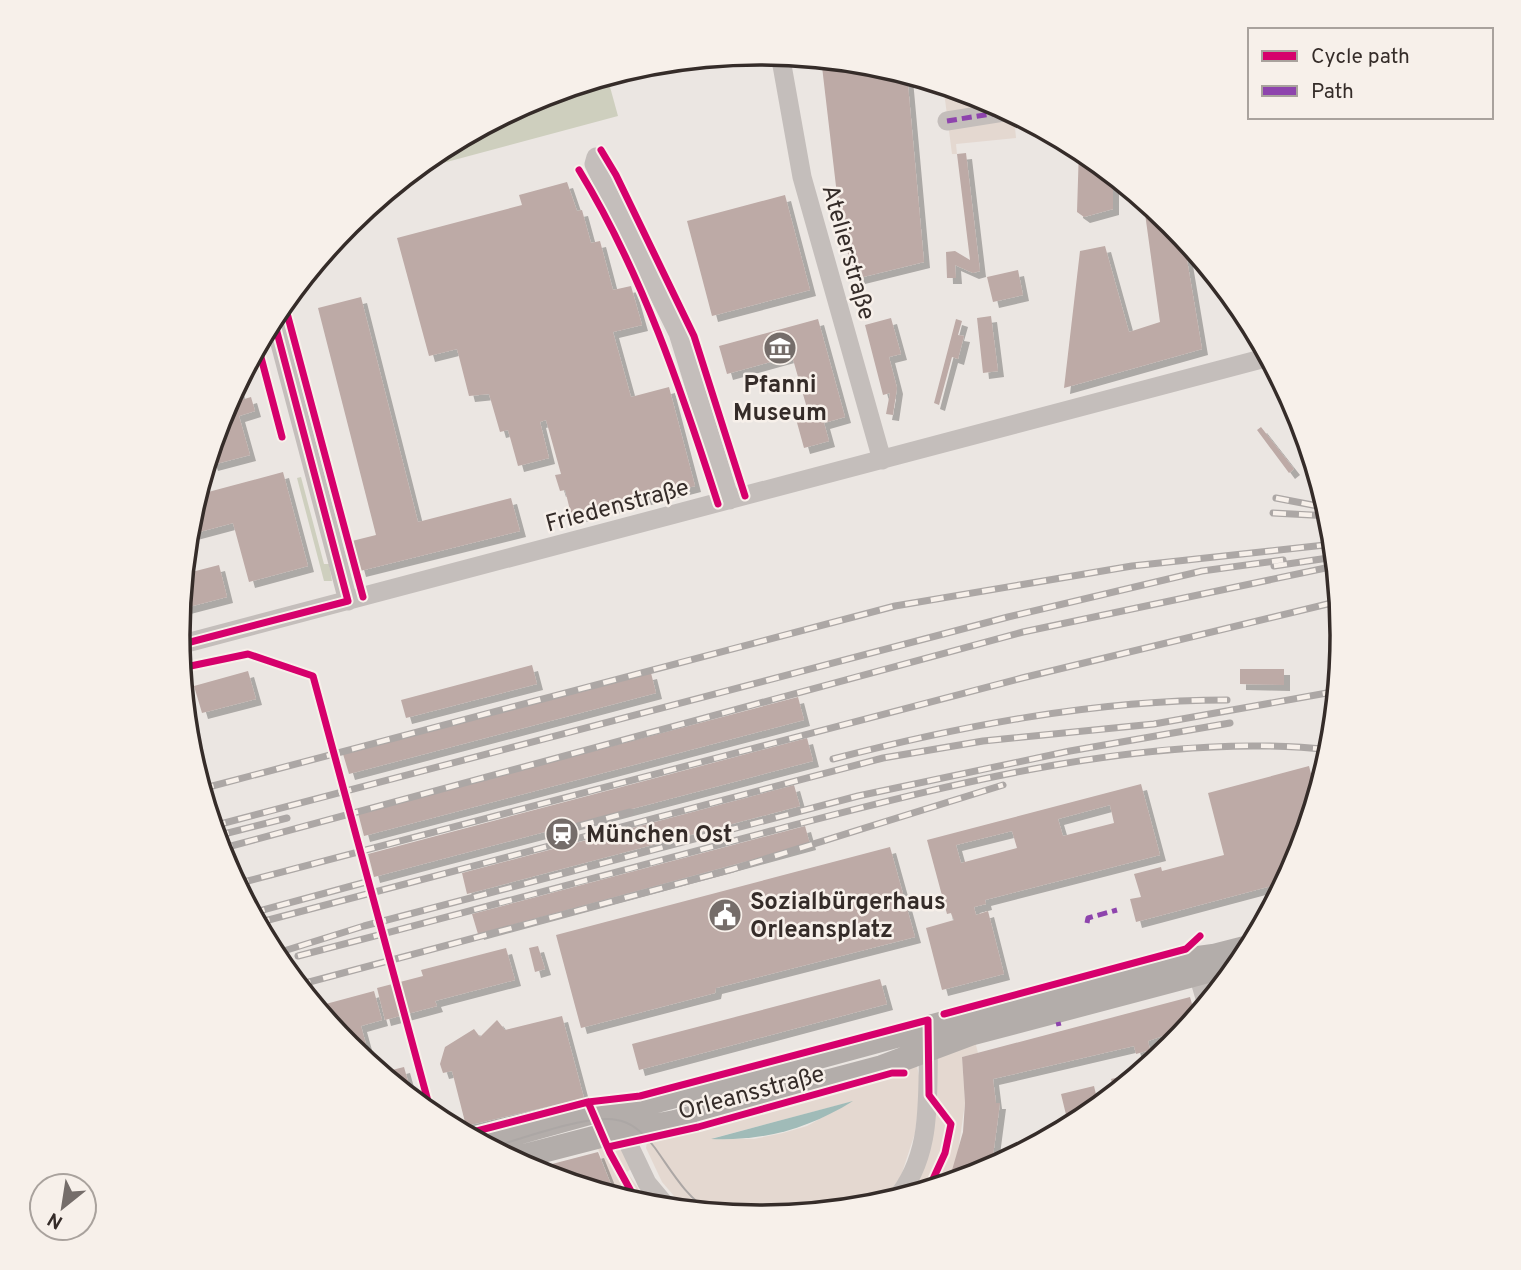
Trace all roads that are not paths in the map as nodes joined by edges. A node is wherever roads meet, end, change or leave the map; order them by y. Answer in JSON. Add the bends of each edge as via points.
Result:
{"nodes":[{"id":1,"x":782,"y":66,"type":"edge"},
{"id":2,"x":992,"y":114,"type":"edge"},
{"id":3,"x":947,"y":121,"type":"dead end"},
{"id":4,"x":596,"y":157,"type":"dead end"},
{"id":5,"x":277,"y":333,"type":"edge"},
{"id":6,"x":1259,"y":360,"type":"edge"},
{"id":7,"x":881,"y":460,"type":"junction"},
{"id":8,"x":730,"y":500,"type":"junction"},
{"id":9,"x":348,"y":601,"type":"junction"},
{"id":10,"x":190,"y":642,"type":"edge"},
{"id":11,"x":1235,"y":952,"type":"edge"},
{"id":12,"x":1227,"y":963,"type":"edge"},
{"id":13,"x":1195,"y":966,"type":"junction"},
{"id":14,"x":1203,"y":994,"type":"edge"},
{"id":15,"x":929,"y":1038,"type":"junction"},
{"id":16,"x":617,"y":1122,"type":"junction"},
{"id":17,"x":495,"y":1139,"type":"edge"},
{"id":18,"x":526,"y":1154,"type":"edge"},
{"id":19,"x":908,"y":1186,"type":"edge"},
{"id":20,"x":657,"y":1195,"type":"edge"}],
"edges":[{"from":1,"to":7,"type":"street","name":"Atelierstraße","via":[[802,177]]},
{"from":2,"to":3,"type":"street"},
{"from":4,"to":8,"type":"street","via":[[594,164],[678,333]]},
{"from":5,"to":9,"type":"street"},
{"from":6,"to":7,"type":"street","name":"Friedenstraße"},
{"from":7,"to":8,"type":"street","name":"Friedenstraße"},
{"from":8,"to":9,"type":"street","name":"Friedenstraße"},
{"from":9,"to":10,"type":"street","name":"Friedenstraße"},
{"from":11,"to":13,"type":"main road","name":"Orleansstraße"},
{"from":12,"to":13,"type":"main road","name":"Orleansstraße"},
{"from":13,"to":14,"type":"street"},
{"from":13,"to":15,"type":"main road","name":"Orleansstraße","via":[[1090,982]]},
{"from":15,"to":16,"type":"main road","name":"Orleansstraße"},
{"from":15,"to":19,"type":"street","via":[[926,1123]]},
{"from":16,"to":17,"type":"main road","name":"Orleansstraße","via":[[593,1112]]},
{"from":16,"to":18,"type":"main road","name":"Orleansstraße"},
{"from":16,"to":20,"type":"street"}]}
